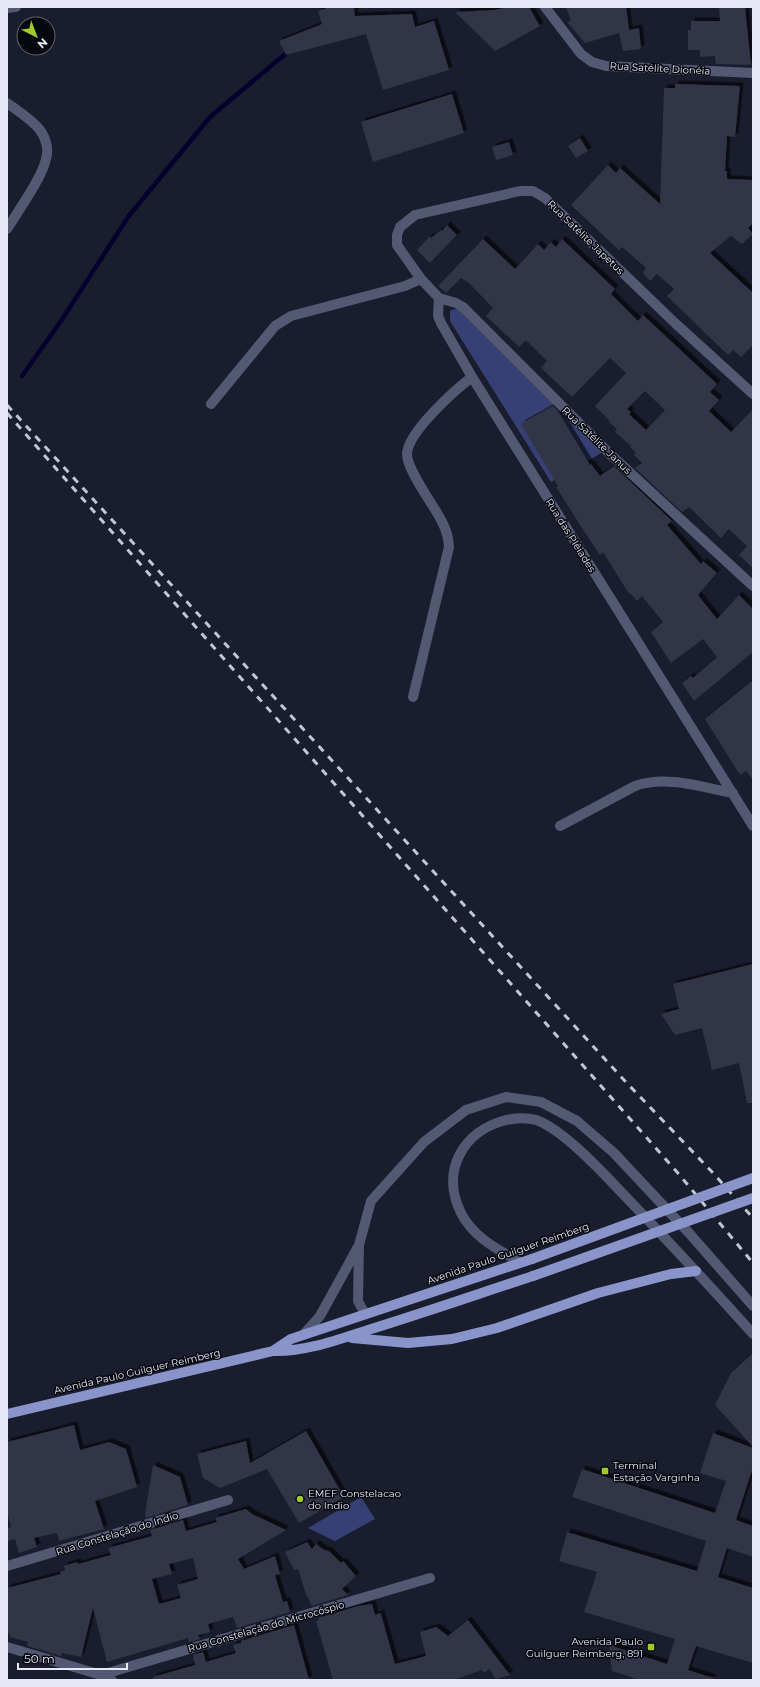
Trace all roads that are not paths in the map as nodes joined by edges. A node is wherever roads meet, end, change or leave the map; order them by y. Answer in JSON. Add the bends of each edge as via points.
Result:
{"nodes":[{"id":1,"x":16,"y":7,"type":"edge"},
{"id":2,"x":546,"y":7,"type":"edge"},
{"id":3,"x":7,"y":8,"type":"edge"},
{"id":4,"x":753,"y":73,"type":"edge"},
{"id":5,"x":7,"y":103,"type":"edge"},
{"id":6,"x":7,"y":228,"type":"edge"},
{"id":7,"x":422,"y":279,"type":"junction"},
{"id":8,"x":439,"y":298,"type":"junction"},
{"id":9,"x":472,"y":377,"type":"junction"},
{"id":10,"x":753,"y":394,"type":"edge"},
{"id":11,"x":212,"y":404,"type":"dead end"},
{"id":12,"x":753,"y":586,"type":"edge"},
{"id":13,"x":413,"y":697,"type":"dead end"},
{"id":14,"x":732,"y":794,"type":"junction"},
{"id":15,"x":560,"y":826,"type":"dead end"},
{"id":16,"x":753,"y":826,"type":"edge"},
{"id":17,"x":753,"y":1178,"type":"edge"},
{"id":18,"x":753,"y":1198,"type":"edge"},
{"id":19,"x":359,"y":1245,"type":"junction"},
{"id":20,"x":520,"y":1262,"type":"junction"},
{"id":21,"x":696,"y":1270,"type":"junction"},
{"id":22,"x":753,"y":1306,"type":"edge"},
{"id":23,"x":365,"y":1314,"type":"junction"},
{"id":24,"x":373,"y":1329,"type":"junction"},
{"id":25,"x":753,"y":1334,"type":"edge"},
{"id":26,"x":303,"y":1335,"type":"junction"},
{"id":27,"x":346,"y":1337,"type":"junction"},
{"id":28,"x":379,"y":1340,"type":"junction"},
{"id":29,"x":273,"y":1352,"type":"junction"},
{"id":30,"x":7,"y":1414,"type":"edge"},
{"id":31,"x":228,"y":1500,"type":"dead end"},
{"id":32,"x":7,"y":1566,"type":"edge"},
{"id":33,"x":430,"y":1578,"type":"dead end"},
{"id":34,"x":7,"y":1647,"type":"edge"},
{"id":35,"x":101,"y":1675,"type":"junction"},
{"id":36,"x":112,"y":1680,"type":"edge"}],
"edges":[{"from":1,"to":3,"type":"street"},
{"from":2,"to":4,"type":"street","name":"Rua Satélite Dionéia","via":[[581,54],[592,62],[606,66]]},
{"from":5,"to":6,"type":"street","via":[[27,117],[40,131],[48,148],[39,176]]},
{"from":7,"to":8,"type":"street"},
{"from":7,"to":10,"type":"street","name":"Rua Satélite Japetus","via":[[397,245],[396,235],[400,227],[415,214],[520,191],[533,191],[545,198]]},
{"from":7,"to":11,"type":"street","via":[[405,286],[292,316],[275,326]]},
{"from":8,"to":9,"type":"street","name":"Rua das Plêiades","via":[[438,316]]},
{"from":8,"to":12,"type":"street","name":"Rua Satélite Janus","via":[[463,307],[612,456]]},
{"from":9,"to":13,"type":"street","via":[[432,414],[416,433],[407,453],[410,464],[445,525],[448,537],[448,547]]},
{"from":9,"to":14,"type":"street","name":"Rua das Plêiades"},
{"from":14,"to":15,"type":"street","via":[[669,781],[647,781]]},
{"from":14,"to":16,"type":"street","name":"Rua das Plêiades"},
{"from":17,"to":20,"type":"main road","name":"Avenida Paulo Guilguer Reimberg","bridge":true},
{"from":18,"to":24,"type":"main road","name":"Avenida Paulo Guilguer Reimberg","bridge":true,"via":[[534,1276]]},
{"from":19,"to":22,"type":"street","via":[[370,1201],[424,1142],[466,1110],[506,1097],[541,1102],[577,1121],[614,1153],[690,1232]]},
{"from":19,"to":23,"type":"street","via":[[358,1301]]},
{"from":19,"to":26,"type":"street","via":[[320,1316]]},
{"from":20,"to":21,"type":"street","via":[[485,1242],[472,1229],[461,1213],[453,1191],[453,1172],[458,1156],[471,1138],[494,1123],[519,1118],[536,1120],[579,1150]]},
{"from":20,"to":23,"type":"main road","name":"Avenida Paulo Guilguer Reimberg"},
{"from":21,"to":25,"type":"street"},
{"from":21,"to":28,"type":"main road","via":[[598,1293],[497,1328],[452,1339],[408,1343]]},
{"from":23,"to":24,"type":"main road"},
{"from":23,"to":26,"type":"main road","name":"Avenida Paulo Guilguer Reimberg"},
{"from":24,"to":27,"type":"main road","name":"Avenida Paulo Guilguer Reimberg"},
{"from":24,"to":28,"type":"main road"},
{"from":26,"to":29,"type":"main road","name":"Avenida Paulo Guilguer Reimberg","via":[[291,1339]]},
{"from":27,"to":28,"type":"main road"},
{"from":27,"to":29,"type":"main road","name":"Avenida Paulo Guilguer Reimberg","via":[[290,1352]]},
{"from":29,"to":30,"type":"main road","name":"Avenida Paulo Guilguer Reimberg"},
{"from":31,"to":32,"type":"street","name":"Rua Constelação do Indio"},
{"from":33,"to":35,"type":"street","name":"Rua Constelação do Microcóspio"},
{"from":34,"to":35,"type":"street"},
{"from":35,"to":36,"type":"street"}]}
